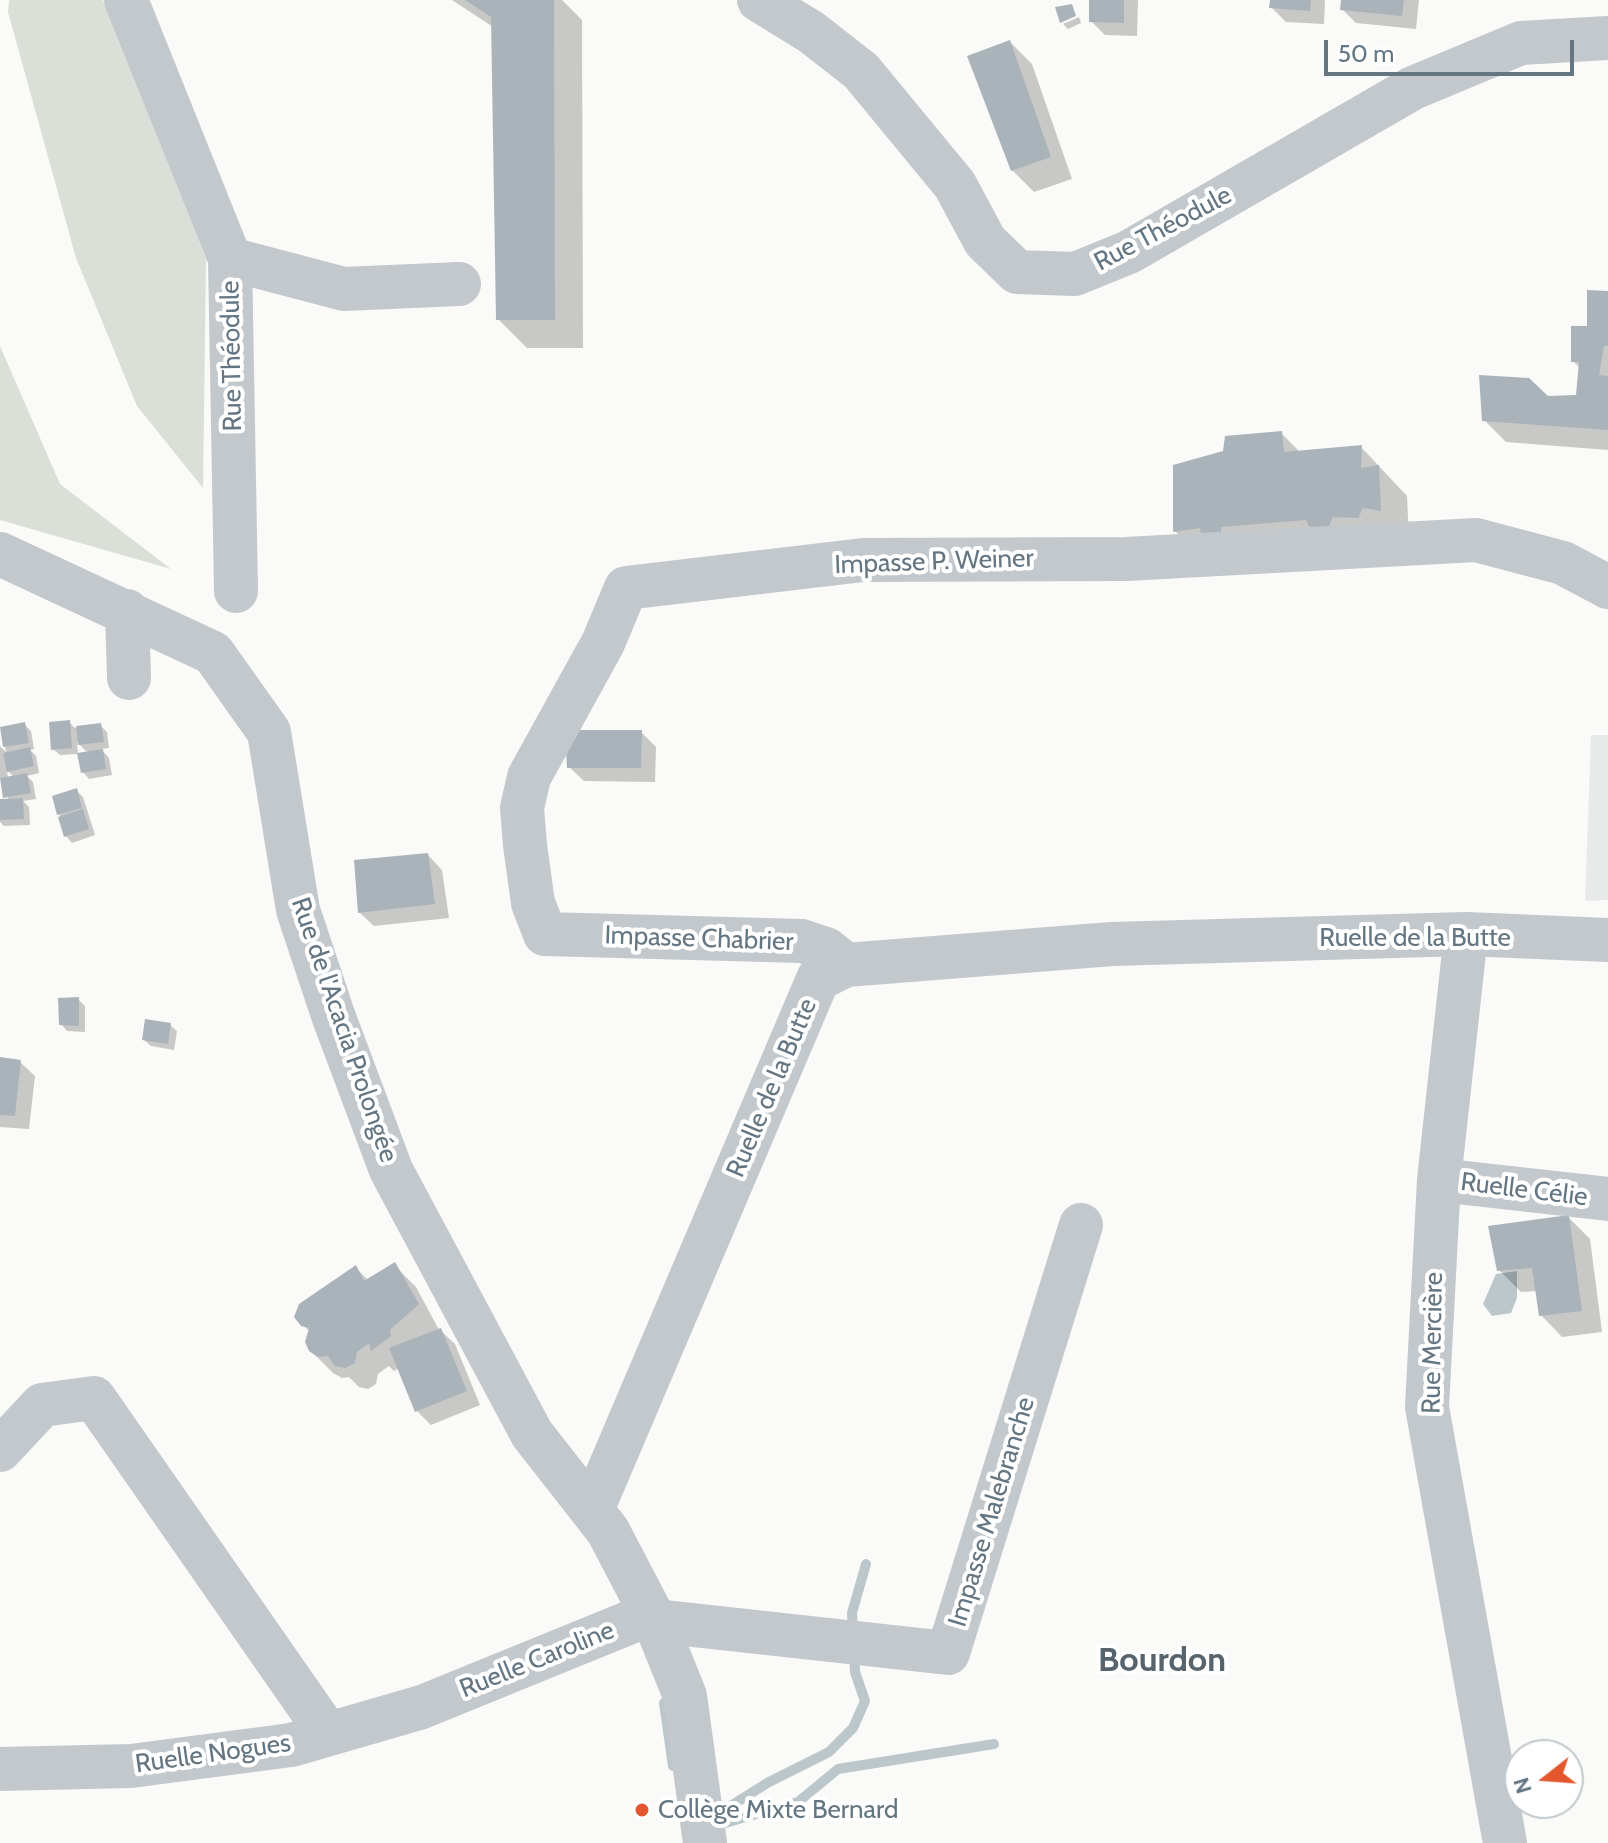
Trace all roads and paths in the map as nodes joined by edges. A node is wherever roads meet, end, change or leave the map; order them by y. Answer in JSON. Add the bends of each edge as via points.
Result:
{"nodes":[{"id":1,"x":126,"y":0,"type":"edge"},
{"id":2,"x":759,"y":0,"type":"edge"},
{"id":3,"x":1608,"y":38,"type":"edge"},
{"id":4,"x":230,"y":259,"type":"junction"},
{"id":5,"x":459,"y":284,"type":"dead end"},
{"id":6,"x":0,"y":554,"type":"edge"},
{"id":7,"x":1608,"y":587,"type":"edge"},
{"id":8,"x":236,"y":591,"type":"dead end"},
{"id":9,"x":127,"y":611,"type":"junction"},
{"id":10,"x":129,"y":678,"type":"dead end"},
{"id":11,"x":545,"y":934,"type":"joint"},
{"id":12,"x":1466,"y":934,"type":"junction"},
{"id":13,"x":1608,"y":940,"type":"edge"},
{"id":14,"x":846,"y":965,"type":"junction"},
{"id":15,"x":1439,"y":1180,"type":"junction"},
{"id":16,"x":1608,"y":1199,"type":"edge"},
{"id":17,"x":1081,"y":1225,"type":"dead end"},
{"id":18,"x":0,"y":1450,"type":"edge"},
{"id":19,"x":592,"y":1510,"type":"junction"},
{"id":20,"x":654,"y":1619,"type":"junction"},
{"id":21,"x":422,"y":1707,"type":"joint"},
{"id":22,"x":328,"y":1734,"type":"junction"},
{"id":23,"x":0,"y":1769,"type":"edge"},
{"id":24,"x":704,"y":1822,"type":"edge"},
{"id":25,"x":1505,"y":1843,"type":"edge"}],
"edges":[{"from":1,"to":4,"type":"street"},
{"from":2,"to":3,"type":"street","name":"Rue Théodule","via":[[861,71],[955,185],[985,241],[1017,272],[1075,274],[1129,252],[1413,88],[1521,43]]},
{"from":4,"to":5,"type":"street","name":"Rue Théodule","via":[[344,289]]},
{"from":4,"to":8,"type":"street","name":"Rue Théodule"},
{"from":6,"to":9,"type":"street","name":"Rue de l'Acacia Prolongée"},
{"from":7,"to":11,"type":"street","name":"Impasse P. Weiner","via":[[1563,563],[1476,540],[1126,559],[863,560],[626,588],[603,643],[529,777],[522,808],[525,845],[533,903]]},
{"from":9,"to":10,"type":"street"},
{"from":9,"to":19,"type":"street","name":"Rue de l'Acacia Prolongée","via":[[213,653],[269,732],[298,910],[391,1170],[532,1434]]},
{"from":11,"to":14,"type":"street","name":"Impasse Chabrier","via":[[802,941],[826,949]]},
{"from":12,"to":13,"type":"street","name":"Ruelle de la Butte"},
{"from":12,"to":14,"type":"street","name":"Ruelle de la Butte","via":[[1112,944]]},
{"from":12,"to":15,"type":"street","name":"Rue Mercière"},
{"from":14,"to":19,"type":"street","name":"Ruelle de la Butte","via":[[818,979]]},
{"from":15,"to":16,"type":"street","name":"Ruelle Célie"},
{"from":15,"to":25,"type":"street","name":"Rue Mercière","via":[[1427,1407]]},
{"from":17,"to":20,"type":"street","name":"Impasse Malebranche","via":[[948,1653]]},
{"from":18,"to":22,"type":"street","via":[[42,1405],[94,1398]]},
{"from":19,"to":20,"type":"street"},
{"from":20,"to":21,"type":"street","name":"Ruelle Caroline","via":[[638,1619]]},
{"from":20,"to":24,"type":"street","via":[[685,1696]]},
{"from":21,"to":22,"type":"street","name":"Ruelle Nogues"},
{"from":22,"to":23,"type":"street","name":"Ruelle Nogues","via":[[291,1745],[131,1766]]}]}
